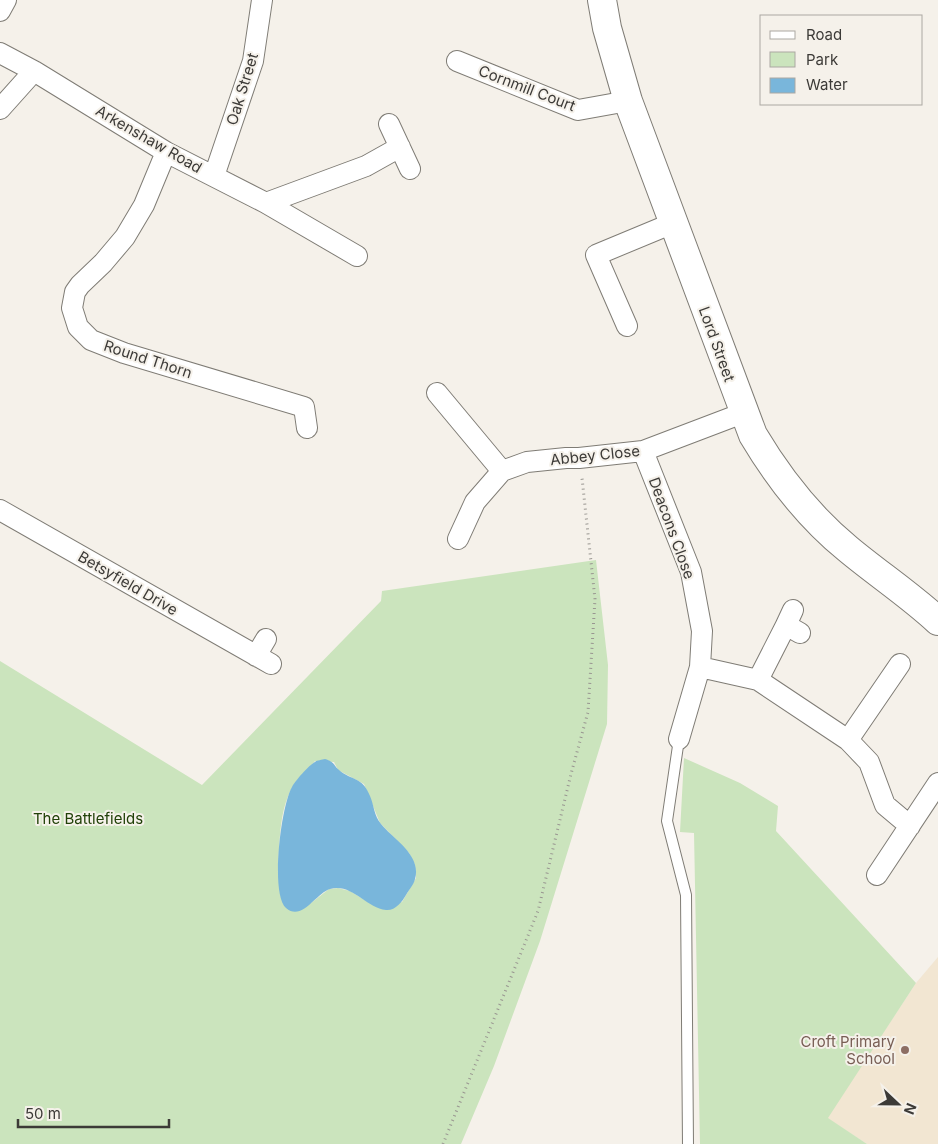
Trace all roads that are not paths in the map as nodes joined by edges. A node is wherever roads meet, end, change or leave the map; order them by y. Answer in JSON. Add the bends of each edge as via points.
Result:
{"nodes":[{"id":1,"x":6,"y":0,"type":"edge"},
{"id":2,"x":262,"y":0,"type":"edge"},
{"id":3,"x":602,"y":0,"type":"edge"},
{"id":4,"x":0,"y":11,"type":"edge"},
{"id":5,"x":0,"y":53,"type":"edge"},
{"id":6,"x":456,"y":61,"type":"dead end"},
{"id":7,"x":34,"y":71,"type":"junction"},
{"id":8,"x":628,"y":101,"type":"junction"},
{"id":9,"x":0,"y":109,"type":"edge"},
{"id":10,"x":389,"y":124,"type":"dead end"},
{"id":11,"x":400,"y":147,"type":"junction"},
{"id":12,"x":166,"y":152,"type":"junction"},
{"id":13,"x":410,"y":169,"type":"dead end"},
{"id":14,"x":214,"y":176,"type":"junction"},
{"id":15,"x":266,"y":203,"type":"junction"},
{"id":16,"x":673,"y":223,"type":"junction"},
{"id":17,"x":357,"y":256,"type":"dead end"},
{"id":18,"x":626,"y":326,"type":"dead end"},
{"id":19,"x":437,"y":393,"type":"dead end"},
{"id":20,"x":743,"y":413,"type":"junction"},
{"id":21,"x":307,"y":428,"type":"dead end"},
{"id":22,"x":643,"y":451,"type":"junction"},
{"id":23,"x":502,"y":471,"type":"junction"},
{"id":24,"x":0,"y":510,"type":"edge"},
{"id":25,"x":458,"y":539,"type":"dead end"},
{"id":26,"x":938,"y":621,"type":"edge"},
{"id":27,"x":793,"y":623,"type":"dead end"},
{"id":28,"x":266,"y":639,"type":"dead end"},
{"id":29,"x":900,"y":664,"type":"dead end"},
{"id":30,"x":700,"y":667,"type":"junction"},
{"id":31,"x":758,"y":680,"type":"junction"},
{"id":32,"x":679,"y":739,"type":"joint"},
{"id":33,"x":848,"y":740,"type":"junction"},
{"id":34,"x":938,"y":783,"type":"edge"},
{"id":35,"x":910,"y":826,"type":"junction"},
{"id":36,"x":877,"y":875,"type":"dead end"},
{"id":37,"x":688,"y":1144,"type":"edge"}],
"edges":[{"from":1,"to":4,"type":"street"},
{"from":2,"to":14,"type":"street","name":"Oak Street","via":[[252,61]]},
{"from":3,"to":8,"type":"street","name":"Lord Street"},
{"from":5,"to":7,"type":"street","name":"Arkenshaw Road"},
{"from":6,"to":8,"type":"street","name":"Cornmill Court","via":[[578,110]]},
{"from":7,"to":9,"type":"street"},
{"from":7,"to":12,"type":"street","name":"Arkenshaw Road"},
{"from":8,"to":16,"type":"street","name":"Lord Street"},
{"from":10,"to":11,"type":"street"},
{"from":11,"to":13,"type":"street"},
{"from":11,"to":15,"type":"street","via":[[366,166]]},
{"from":12,"to":14,"type":"street","name":"Arkenshaw Road"},
{"from":12,"to":21,"type":"street","name":"Round Thorn","via":[[144,205],[125,237],[75,292],[72,308],[78,327],[102,345],[245,398],[304,407]]},
{"from":14,"to":15,"type":"street","name":"Arkenshaw Road"},
{"from":15,"to":17,"type":"street","name":"Arkenshaw Road"},
{"from":16,"to":18,"type":"street","via":[[596,255]]},
{"from":16,"to":20,"type":"street","name":"Lord Street"},
{"from":19,"to":23,"type":"street"},
{"from":20,"to":22,"type":"street","name":"Abbey Close"},
{"from":20,"to":26,"type":"street","name":"Lord Street","via":[[768,459],[806,508],[846,548]]},
{"from":22,"to":23,"type":"street","name":"Abbey Close","via":[[527,462]]},
{"from":22,"to":30,"type":"street","name":"Deacons Close","via":[[691,572],[702,631]]},
{"from":23,"to":25,"type":"street","name":"Abbey Close","via":[[474,502]]},
{"from":24,"to":28,"type":"street","name":"Betsyfield Drive","via":[[264,660]]},
{"from":27,"to":31,"type":"street"},
{"from":29,"to":33,"type":"street"},
{"from":30,"to":31,"type":"street"},
{"from":30,"to":32,"type":"street","name":"Deacons Close"},
{"from":31,"to":33,"type":"street"},
{"from":32,"to":37,"type":"lane","via":[[667,821],[686,895]]},
{"from":33,"to":35,"type":"street","via":[[869,762],[885,804]]},
{"from":34,"to":35,"type":"street"},
{"from":35,"to":36,"type":"street"}]}
